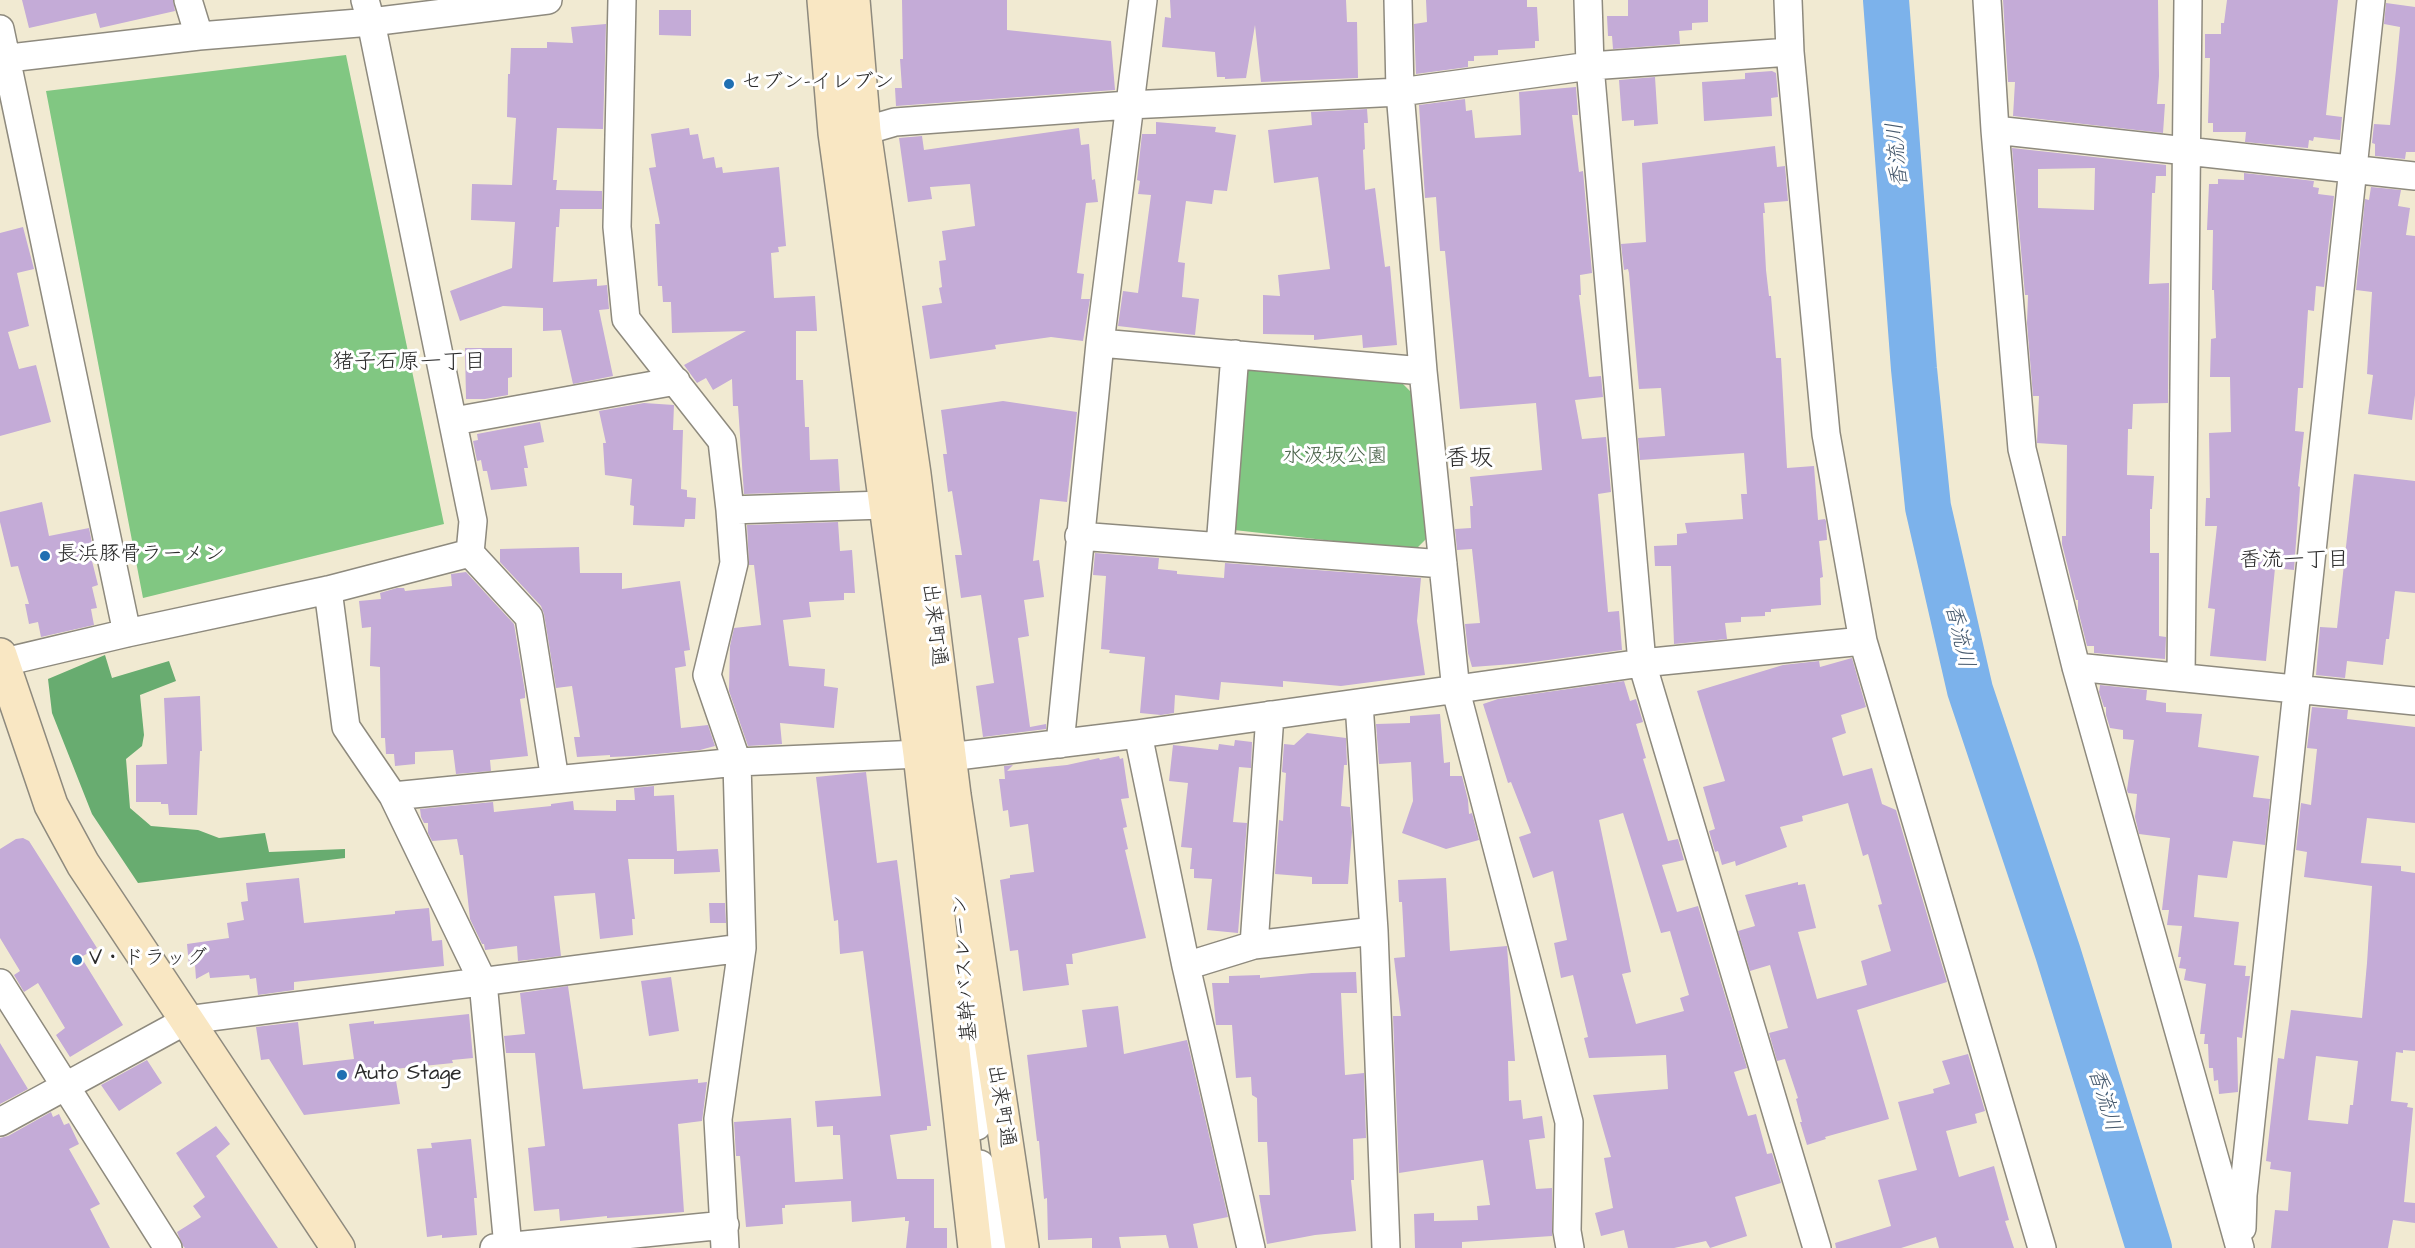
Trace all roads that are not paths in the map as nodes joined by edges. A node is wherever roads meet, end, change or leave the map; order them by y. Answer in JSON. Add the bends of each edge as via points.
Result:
{"nodes":[{"id":1,"x":188,"y":0,"type":"edge"},
{"id":2,"x":548,"y":0,"type":"edge"},
{"id":3,"x":622,"y":0,"type":"edge"},
{"id":4,"x":824,"y":0,"type":"edge"},
{"id":5,"x":853,"y":0,"type":"edge"},
{"id":6,"x":1143,"y":0,"type":"edge"},
{"id":7,"x":1398,"y":0,"type":"edge"},
{"id":8,"x":1588,"y":0,"type":"edge"},
{"id":9,"x":1788,"y":0,"type":"edge"},
{"id":10,"x":1987,"y":0,"type":"edge"},
{"id":11,"x":2188,"y":0,"type":"edge"},
{"id":12,"x":2371,"y":0,"type":"edge"},
{"id":13,"x":368,"y":11,"type":"edge"},
{"id":14,"x":0,"y":29,"type":"edge"},
{"id":15,"x":198,"y":36,"type":"junction"},
{"id":16,"x":1790,"y":52,"type":"junction"},
{"id":17,"x":2,"y":59,"type":"edge"},
{"id":18,"x":1590,"y":66,"type":"junction"},
{"id":19,"x":1400,"y":92,"type":"junction"},
{"id":20,"x":1129,"y":105,"type":"junction"},
{"id":21,"x":1995,"y":130,"type":"junction"},
{"id":22,"x":864,"y":131,"type":"junction"},
{"id":23,"x":2186,"y":152,"type":"junction"},
{"id":24,"x":2353,"y":169,"type":"junction"},
{"id":25,"x":2415,"y":176,"type":"edge"},
{"id":26,"x":1101,"y":343,"type":"junction"},
{"id":27,"x":1235,"y":354,"type":"junction"},
{"id":28,"x":1424,"y":371,"type":"junction"},
{"id":29,"x":676,"y":381,"type":"junction"},
{"id":30,"x":454,"y":421,"type":"junction"},
{"id":31,"x":884,"y":505,"type":"junction"},
{"id":32,"x":730,"y":510,"type":"junction"},
{"id":33,"x":1079,"y":536,"type":"junction"},
{"id":34,"x":1220,"y":547,"type":"junction"},
{"id":35,"x":470,"y":553,"type":"junction"},
{"id":36,"x":1443,"y":564,"type":"junction"},
{"id":37,"x":328,"y":590,"type":"junction"},
{"id":38,"x":127,"y":633,"type":"junction"},
{"id":39,"x":1863,"y":641,"type":"junction"},
{"id":40,"x":1,"y":660,"type":"edge"},
{"id":41,"x":1642,"y":663,"type":"junction"},
{"id":42,"x":2076,"y":667,"type":"junction"},
{"id":43,"x":2181,"y":677,"type":"junction"},
{"id":44,"x":2297,"y":689,"type":"junction"},
{"id":45,"x":1456,"y":691,"type":"junction"},
{"id":46,"x":2415,"y":701,"type":"edge"},
{"id":47,"x":1359,"y":703,"type":"junction"},
{"id":48,"x":1270,"y":715,"type":"junction"},
{"id":49,"x":1138,"y":734,"type":"junction"},
{"id":50,"x":1060,"y":744,"type":"junction"},
{"id":51,"x":934,"y":756,"type":"junction"},
{"id":52,"x":736,"y":762,"type":"junction"},
{"id":53,"x":555,"y":780,"type":"junction"},
{"id":54,"x":954,"y":795,"type":"junction"},
{"id":55,"x":393,"y":796,"type":"junction"},
{"id":56,"x":1374,"y":931,"type":"junction"},
{"id":57,"x":1254,"y":945,"type":"junction"},
{"id":58,"x":742,"y":948,"type":"junction"},
{"id":59,"x":1186,"y":966,"type":"junction"},
{"id":60,"x":483,"y":982,"type":"junction"},
{"id":61,"x":0,"y":983,"type":"edge"},
{"id":62,"x":187,"y":1020,"type":"junction"},
{"id":63,"x":66,"y":1087,"type":"junction"},
{"id":64,"x":0,"y":1122,"type":"edge"},
{"id":65,"x":725,"y":1236,"type":"edge"},
{"id":66,"x":501,"y":1247,"type":"edge"},
{"id":67,"x":168,"y":1248,"type":"edge"},
{"id":68,"x":338,"y":1248,"type":"edge"},
{"id":69,"x":975,"y":1248,"type":"edge"},
{"id":70,"x":994,"y":1248,"type":"edge"},
{"id":71,"x":1022,"y":1248,"type":"edge"},
{"id":72,"x":1251,"y":1248,"type":"edge"},
{"id":73,"x":1386,"y":1248,"type":"edge"},
{"id":74,"x":1570,"y":1248,"type":"edge"},
{"id":75,"x":1817,"y":1248,"type":"edge"},
{"id":76,"x":2042,"y":1248,"type":"edge"},
{"id":77,"x":2241,"y":1248,"type":"edge"}],
"edges":[{"from":1,"to":15,"type":"street"},
{"from":2,"to":13,"type":"street"},
{"from":3,"to":29,"type":"street","via":[[618,227],[626,320]]},
{"from":4,"to":31,"type":"main road","name":"出来町通","via":[[835,133]]},
{"from":5,"to":22,"type":"main road","name":"出来町通"},
{"from":6,"to":20,"type":"street"},
{"from":7,"to":19,"type":"street"},
{"from":8,"to":18,"type":"street"},
{"from":9,"to":16,"type":"street"},
{"from":10,"to":21,"type":"street"},
{"from":11,"to":23,"type":"street"},
{"from":12,"to":24,"type":"street"},
{"from":13,"to":15,"type":"street"},
{"from":13,"to":30,"type":"street"},
{"from":14,"to":17,"type":"street"},
{"from":15,"to":17,"type":"street"},
{"from":16,"to":18,"type":"street"},
{"from":16,"to":39,"type":"street","via":[[1826,434]]},
{"from":17,"to":38,"type":"street"},
{"from":18,"to":19,"type":"street"},
{"from":18,"to":41,"type":"street"},
{"from":19,"to":20,"type":"street"},
{"from":19,"to":28,"type":"street"},
{"from":20,"to":22,"type":"street","via":[[895,122]]},
{"from":20,"to":26,"type":"street"},
{"from":21,"to":23,"type":"street"},
{"from":21,"to":42,"type":"street","via":[[2022,449]]},
{"from":22,"to":51,"type":"main road","name":"出来町通","via":[[914,474]]},
{"from":23,"to":24,"type":"street"},
{"from":23,"to":43,"type":"street"},
{"from":24,"to":25,"type":"street"},
{"from":24,"to":44,"type":"street"},
{"from":26,"to":27,"type":"street"},
{"from":26,"to":33,"type":"street"},
{"from":27,"to":28,"type":"street"},
{"from":27,"to":34,"type":"street"},
{"from":28,"to":36,"type":"street"},
{"from":29,"to":30,"type":"street"},
{"from":29,"to":32,"type":"street","via":[[722,441]]},
{"from":30,"to":35,"type":"street","via":[[473,521]]},
{"from":31,"to":32,"type":"street"},
{"from":31,"to":51,"type":"main road","name":"出来町通"},
{"from":32,"to":52,"type":"street","via":[[734,563],[707,675]]},
{"from":33,"to":34,"type":"street"},
{"from":33,"to":50,"type":"street"},
{"from":34,"to":36,"type":"street"},
{"from":35,"to":37,"type":"street"},
{"from":35,"to":53,"type":"street","via":[[529,616]]},
{"from":36,"to":45,"type":"street"},
{"from":37,"to":38,"type":"street"},
{"from":37,"to":55,"type":"street","via":[[346,727]]},
{"from":38,"to":40,"type":"street"},
{"from":39,"to":41,"type":"street"},
{"from":39,"to":76,"type":"street"},
{"from":40,"to":62,"type":"main road","via":[[51,805],[83,864]]},
{"from":41,"to":45,"type":"street"},
{"from":41,"to":75,"type":"street"},
{"from":42,"to":43,"type":"street"},
{"from":42,"to":77,"type":"street"},
{"from":43,"to":44,"type":"street"},
{"from":44,"to":46,"type":"street"},
{"from":44,"to":77,"type":"street","via":[[2243,1195]]},
{"from":45,"to":47,"type":"street"},
{"from":45,"to":74,"type":"street","via":[[1569,1122]]},
{"from":47,"to":48,"type":"street"},
{"from":47,"to":56,"type":"street"},
{"from":48,"to":49,"type":"street"},
{"from":48,"to":57,"type":"street"},
{"from":49,"to":50,"type":"street"},
{"from":49,"to":59,"type":"street"},
{"from":50,"to":51,"type":"street"},
{"from":51,"to":52,"type":"street"},
{"from":51,"to":54,"type":"main road","name":"出来町通"},
{"from":51,"to":69,"type":"main road","name":"出来町通"},
{"from":52,"to":53,"type":"street"},
{"from":52,"to":58,"type":"street"},
{"from":53,"to":55,"type":"street"},
{"from":54,"to":70,"type":"street","name":"基幹バスレーン","via":[[979,1152]]},
{"from":54,"to":71,"type":"main road","name":"出来町通"},
{"from":55,"to":60,"type":"street"},
{"from":56,"to":57,"type":"street"},
{"from":56,"to":73,"type":"street"},
{"from":57,"to":59,"type":"street"},
{"from":58,"to":60,"type":"street"},
{"from":58,"to":65,"type":"street","via":[[718,1119]]},
{"from":59,"to":72,"type":"street"},
{"from":60,"to":62,"type":"street"},
{"from":60,"to":66,"type":"street"},
{"from":61,"to":63,"type":"street"},
{"from":62,"to":63,"type":"street"},
{"from":62,"to":68,"type":"main road"},
{"from":63,"to":64,"type":"street"},
{"from":63,"to":67,"type":"street"},
{"from":65,"to":66,"type":"street"}]}
